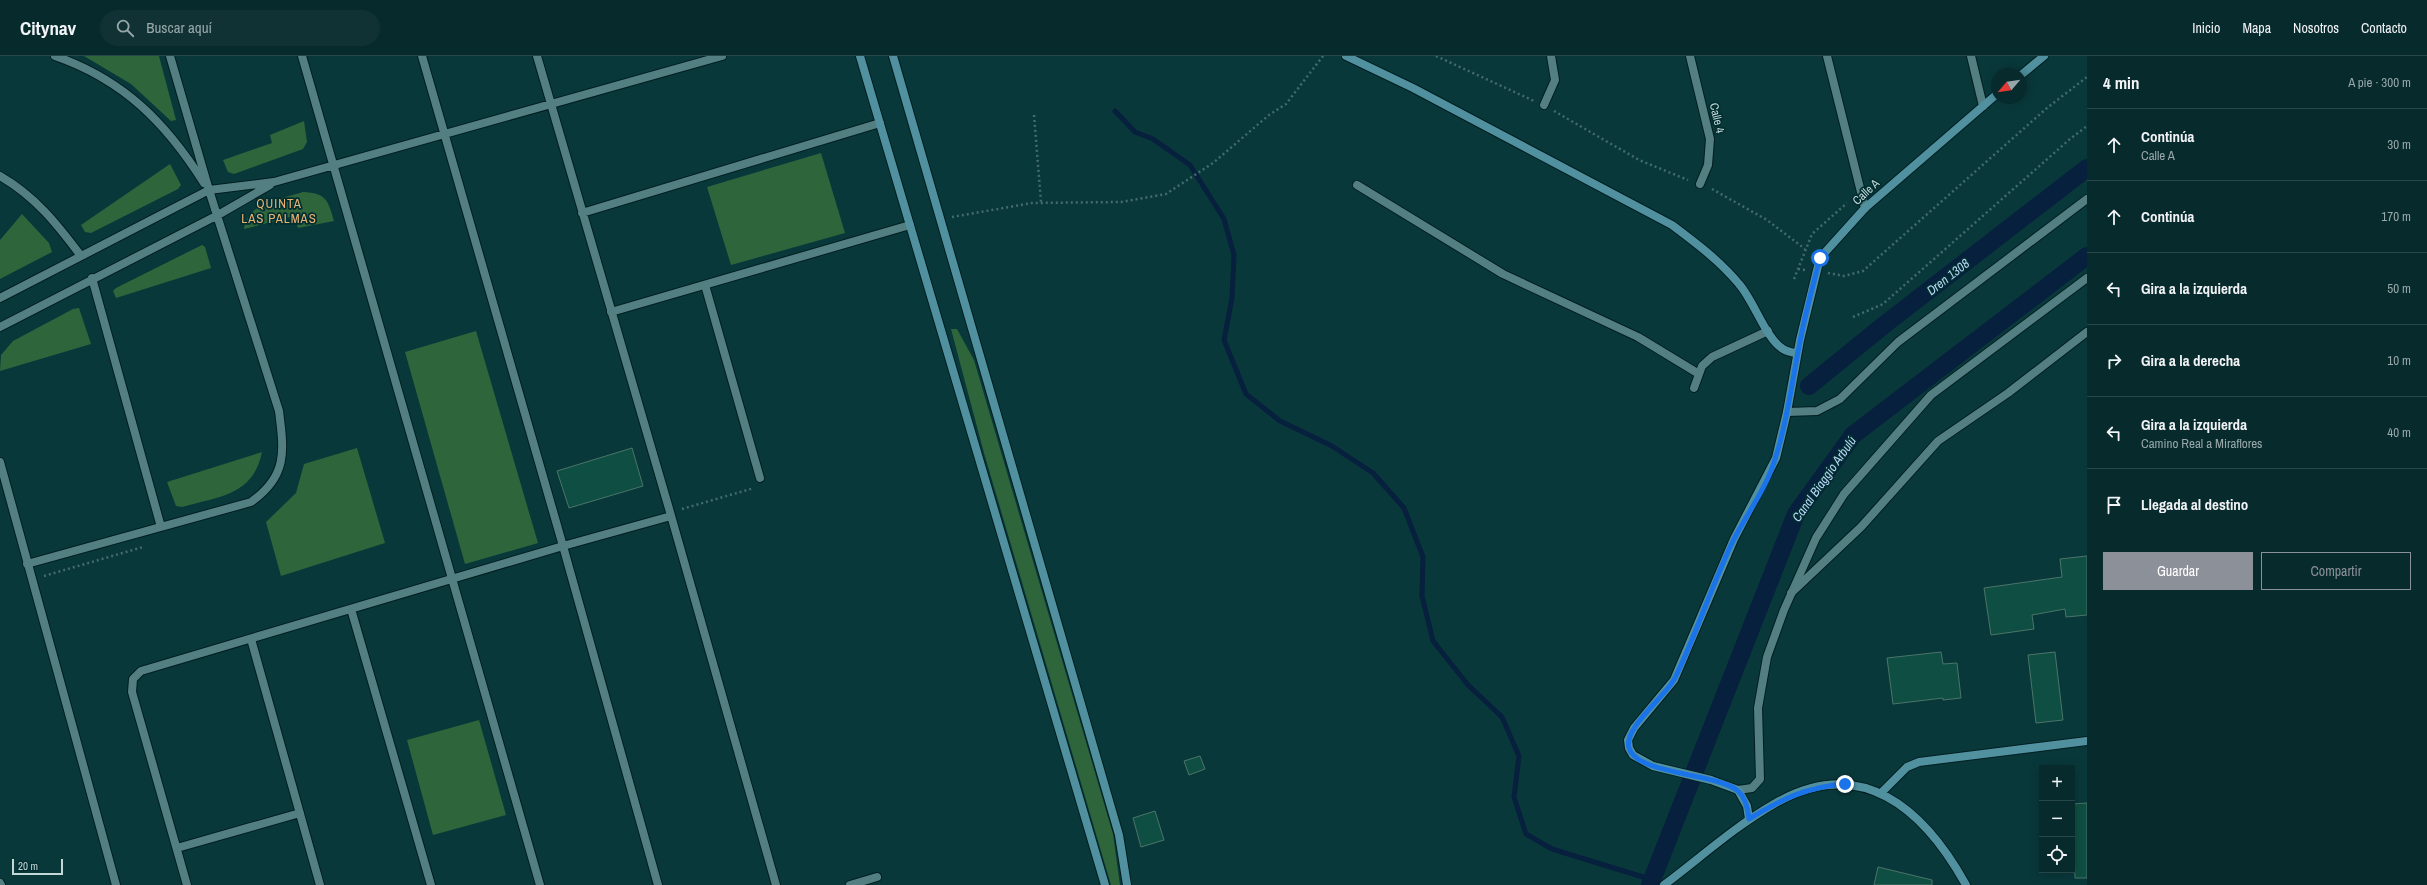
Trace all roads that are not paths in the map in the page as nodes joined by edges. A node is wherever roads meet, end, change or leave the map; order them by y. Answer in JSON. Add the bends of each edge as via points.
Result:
{"nodes":[{"id":1,"x":55,"y":56,"type":"edge"},
{"id":2,"x":170,"y":56,"type":"edge"},
{"id":3,"x":302,"y":56,"type":"edge"},
{"id":4,"x":422,"y":56,"type":"edge"},
{"id":5,"x":537,"y":56,"type":"edge"},
{"id":6,"x":722,"y":56,"type":"edge"},
{"id":7,"x":860,"y":56,"type":"edge"},
{"id":8,"x":893,"y":56,"type":"edge"},
{"id":9,"x":1346,"y":56,"type":"edge"},
{"id":10,"x":1551,"y":56,"type":"edge"},
{"id":11,"x":1690,"y":56,"type":"edge"},
{"id":12,"x":1827,"y":56,"type":"edge"},
{"id":13,"x":1971,"y":56,"type":"edge"},
{"id":14,"x":2044,"y":56,"type":"edge"},
{"id":15,"x":699,"y":59,"type":"edge"},
{"id":16,"x":2027,"y":69,"type":"edge"},
{"id":17,"x":1991,"y":99,"type":"edge"},
{"id":18,"x":551,"y":105,"type":"junction"},
{"id":19,"x":1544,"y":105,"type":"road end"},
{"id":20,"x":1983,"y":106,"type":"junction"},
{"id":21,"x":880,"y":123,"type":"junction"},
{"id":22,"x":444,"y":135,"type":"junction"},
{"id":23,"x":334,"y":164,"type":"junction"},
{"id":24,"x":0,"y":176,"type":"edge"},
{"id":25,"x":274,"y":182,"type":"junction"},
{"id":26,"x":1700,"y":184,"type":"road end"},
{"id":27,"x":1357,"y":185,"type":"dead end"},
{"id":28,"x":209,"y":190,"type":"junction"},
{"id":29,"x":2087,"y":199,"type":"edge"},
{"id":30,"x":1865,"y":208,"type":"junction"},
{"id":31,"x":582,"y":212,"type":"junction"},
{"id":32,"x":218,"y":215,"type":"junction"},
{"id":33,"x":910,"y":225,"type":"junction"},
{"id":34,"x":81,"y":256,"type":"junction"},
{"id":35,"x":92,"y":278,"type":"junction"},
{"id":36,"x":2087,"y":278,"type":"edge"},
{"id":37,"x":705,"y":285,"type":"junction"},
{"id":38,"x":0,"y":298,"type":"edge"},
{"id":39,"x":611,"y":312,"type":"junction"},
{"id":40,"x":0,"y":327,"type":"edge"},
{"id":41,"x":1768,"y":331,"type":"junction"},
{"id":42,"x":2087,"y":332,"type":"edge"},
{"id":43,"x":1798,"y":354,"type":"junction"},
{"id":44,"x":1699,"y":374,"type":"junction"},
{"id":45,"x":1694,"y":388,"type":"dead end"},
{"id":46,"x":1787,"y":412,"type":"junction"},
{"id":47,"x":0,"y":462,"type":"edge"},
{"id":48,"x":761,"y":482,"type":"road end"},
{"id":49,"x":671,"y":514,"type":"junction"},
{"id":50,"x":161,"y":527,"type":"junction"},
{"id":51,"x":563,"y":546,"type":"junction"},
{"id":52,"x":27,"y":564,"type":"junction"},
{"id":53,"x":451,"y":580,"type":"junction"},
{"id":54,"x":1791,"y":593,"type":"junction"},
{"id":55,"x":351,"y":610,"type":"junction"},
{"id":56,"x":251,"y":639,"type":"junction"},
{"id":57,"x":2087,"y":742,"type":"edge"},
{"id":58,"x":1738,"y":790,"type":"junction"},
{"id":59,"x":1882,"y":793,"type":"junction"},
{"id":60,"x":300,"y":813,"type":"junction"},
{"id":61,"x":1749,"y":819,"type":"junction"},
{"id":62,"x":177,"y":848,"type":"junction"},
{"id":63,"x":876,"y":877,"type":"dead end"},
{"id":64,"x":116,"y":885,"type":"edge"},
{"id":65,"x":187,"y":885,"type":"edge"},
{"id":66,"x":320,"y":885,"type":"edge"},
{"id":67,"x":431,"y":885,"type":"edge"},
{"id":68,"x":540,"y":885,"type":"edge"},
{"id":69,"x":658,"y":885,"type":"edge"},
{"id":70,"x":776,"y":885,"type":"edge"},
{"id":71,"x":850,"y":885,"type":"edge"},
{"id":72,"x":1105,"y":885,"type":"edge"},
{"id":73,"x":1127,"y":885,"type":"edge"},
{"id":74,"x":1664,"y":885,"type":"edge"},
{"id":75,"x":1966,"y":885,"type":"edge"}],
"edges":[{"from":1,"to":28,"type":"street","via":[[91,71],[136,100],[171,134]]},
{"from":2,"to":28,"type":"street"},
{"from":3,"to":23,"type":"street"},
{"from":4,"to":22,"type":"street"},
{"from":5,"to":18,"type":"street"},
{"from":6,"to":15,"type":"street"},
{"from":7,"to":21,"type":"street"},
{"from":8,"to":73,"type":"street","via":[[1119,835]]},
{"from":9,"to":41,"type":"street","via":[[1420,92],[1672,225],[1702,248],[1739,284]]},
{"from":10,"to":19,"type":"street","via":[[1555,80]]},
{"from":11,"to":26,"type":"street","name":"Calle 4","via":[[1710,139],[1708,165]]},
{"from":12,"to":30,"type":"street"},
{"from":13,"to":20,"type":"street"},
{"from":14,"to":16,"type":"street"},
{"from":15,"to":18,"type":"street"},
{"from":17,"to":20,"type":"street","name":"Calle A"},
{"from":18,"to":22,"type":"street"},
{"from":18,"to":31,"type":"street"},
{"from":20,"to":30,"type":"street","name":"Calle A"},
{"from":21,"to":31,"type":"street"},
{"from":21,"to":33,"type":"street"},
{"from":22,"to":23,"type":"street"},
{"from":22,"to":51,"type":"street"},
{"from":23,"to":25,"type":"street"},
{"from":23,"to":53,"type":"street"},
{"from":24,"to":34,"type":"street","via":[[19,187],[38,204]]},
{"from":25,"to":28,"type":"street"},
{"from":25,"to":32,"type":"street"},
{"from":27,"to":44,"type":"street","via":[[1503,274],[1638,337]]},
{"from":28,"to":32,"type":"street"},
{"from":28,"to":34,"type":"street"},
{"from":29,"to":46,"type":"street","via":[[1898,342],[1840,399],[1817,411]]},
{"from":30,"to":43,"type":"street","name":"Calle A","via":[[1820,258]]},
{"from":31,"to":39,"type":"street"},
{"from":32,"to":35,"type":"street"},
{"from":32,"to":50,"type":"street","via":[[279,411],[282,456],[278,474],[267,491],[251,502]]},
{"from":33,"to":37,"type":"street"},
{"from":33,"to":72,"type":"street"},
{"from":34,"to":38,"type":"street"},
{"from":35,"to":40,"type":"street"},
{"from":35,"to":50,"type":"street"},
{"from":36,"to":54,"type":"street","via":[[1931,395],[1844,494],[1816,538]]},
{"from":37,"to":39,"type":"street"},
{"from":37,"to":48,"type":"street"},
{"from":39,"to":49,"type":"street"},
{"from":41,"to":43,"type":"street","via":[[1771,339],[1784,350]]},
{"from":41,"to":44,"type":"street","via":[[1712,356],[1702,366]]},
{"from":42,"to":54,"type":"street","via":[[2008,393],[1938,441],[1861,527]]},
{"from":43,"to":46,"type":"street","name":"Calle A"},
{"from":44,"to":45,"type":"street"},
{"from":46,"to":58,"type":"street","name":"Calle A","via":[[1776,458],[1734,539],[1674,680],[1634,728],[1628,740],[1633,755],[1652,766],[1711,780]]},
{"from":47,"to":52,"type":"street"},
{"from":49,"to":51,"type":"street"},
{"from":49,"to":70,"type":"street"},
{"from":50,"to":52,"type":"street"},
{"from":51,"to":53,"type":"street"},
{"from":51,"to":69,"type":"street"},
{"from":52,"to":64,"type":"street"},
{"from":53,"to":55,"type":"street"},
{"from":53,"to":68,"type":"street"},
{"from":54,"to":58,"type":"street","via":[[1767,657],[1758,708],[1760,778],[1752,788]]},
{"from":55,"to":56,"type":"street"},
{"from":55,"to":67,"type":"street"},
{"from":56,"to":60,"type":"street"},
{"from":56,"to":62,"type":"street","via":[[150,667],[133,679],[132,692]]},
{"from":57,"to":59,"type":"street","via":[[1919,762],[1907,767]]},
{"from":58,"to":61,"type":"street","via":[[1747,806]]},
{"from":59,"to":61,"type":"street","via":[[1845,784],[1822,786],[1802,791],[1775,803]]},
{"from":59,"to":75,"type":"street","via":[[1908,810],[1924,826],[1940,844]]},
{"from":60,"to":62,"type":"street"},
{"from":60,"to":66,"type":"street"},
{"from":61,"to":74,"type":"street"},
{"from":62,"to":65,"type":"street"},
{"from":63,"to":71,"type":"street"}]}
